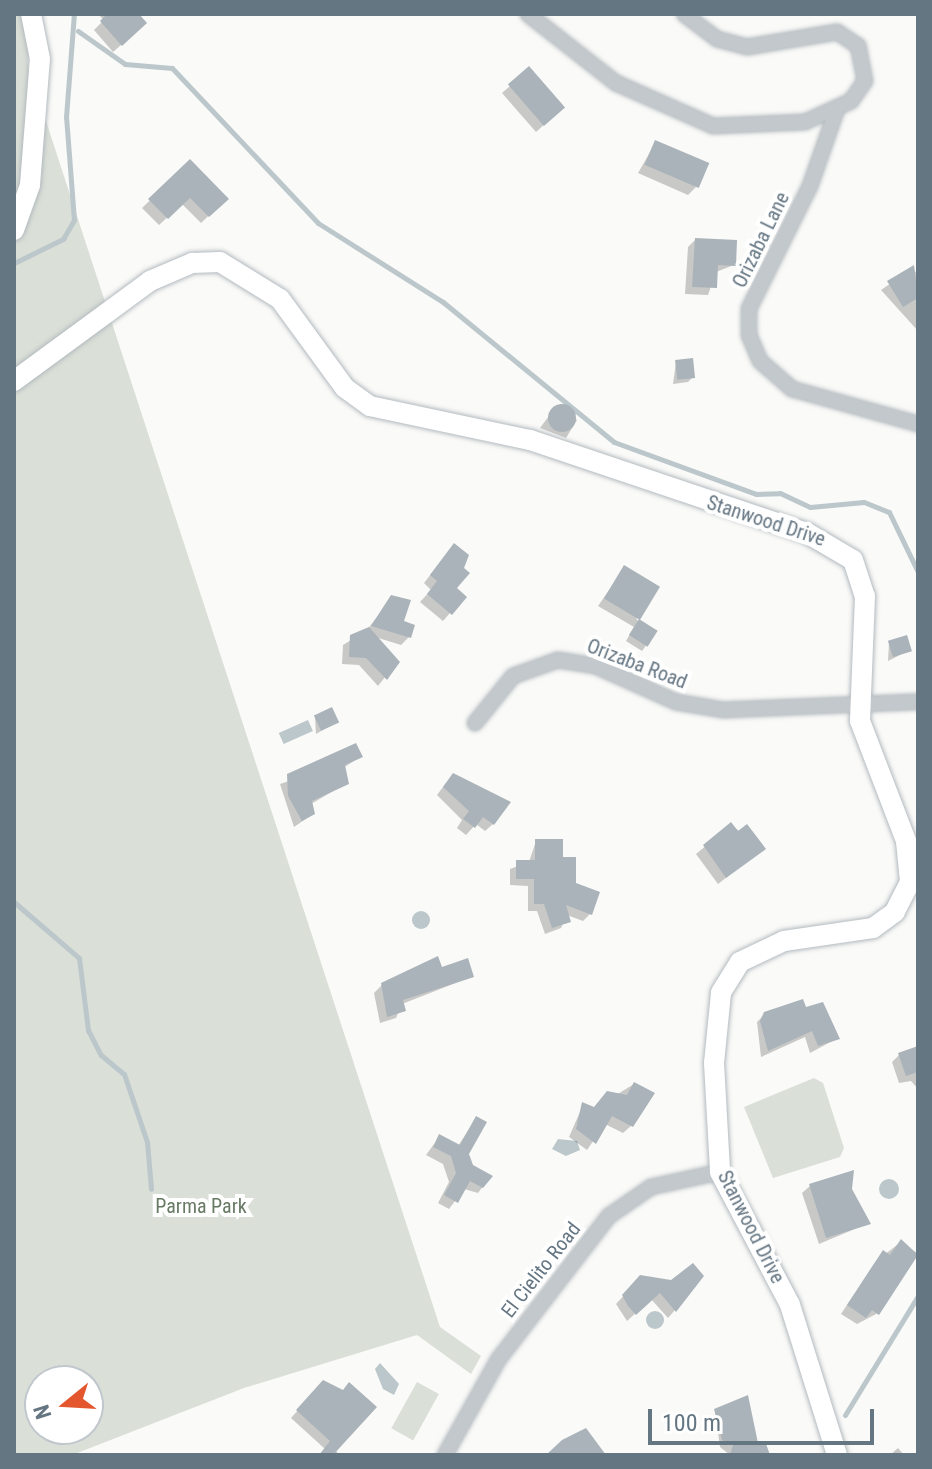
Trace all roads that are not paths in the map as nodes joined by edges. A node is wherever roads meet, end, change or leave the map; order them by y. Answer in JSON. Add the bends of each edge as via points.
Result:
{"nodes":[{"id":1,"x":31,"y":14,"type":"edge"},
{"id":2,"x":528,"y":14,"type":"edge"},
{"id":3,"x":684,"y":14,"type":"edge"},
{"id":4,"x":837,"y":109,"type":"junction"},
{"id":5,"x":14,"y":230,"type":"edge"},
{"id":6,"x":14,"y":381,"type":"edge"},
{"id":7,"x":918,"y":424,"type":"edge"},
{"id":8,"x":857,"y":702,"type":"junction"},
{"id":9,"x":918,"y":702,"type":"edge"},
{"id":10,"x":475,"y":723,"type":"dead end"},
{"id":11,"x":720,"y":1172,"type":"junction"},
{"id":12,"x":445,"y":1455,"type":"edge"},
{"id":13,"x":837,"y":1455,"type":"edge"}],
"edges":[{"from":1,"to":5,"type":"main road","via":[[40,59],[30,185]]},
{"from":2,"to":4,"type":"street","via":[[616,83],[685,118],[742,128],[805,122]]},
{"from":3,"to":4,"type":"street","via":[[717,39],[747,47],[820,32],[849,37],[865,58],[865,81]]},
{"from":4,"to":7,"type":"street","name":"Orizaba Lane","via":[[810,186],[749,309],[749,335],[760,361],[792,389]]},
{"from":6,"to":8,"type":"main road","name":"Stanwood Drive","via":[[150,281],[192,263],[231,265],[280,299],[345,388],[376,409],[530,440],[841,547],[858,567],[865,596]]},
{"from":8,"to":9,"type":"street"},
{"from":8,"to":10,"type":"street","name":"Orizaba Road","via":[[708,708],[596,666],[558,660],[513,676]]},
{"from":8,"to":11,"type":"main road","name":"Stanwood Drive","via":[[909,851],[910,882],[895,912],[873,928],[771,944],[730,974],[716,1025]]},
{"from":11,"to":12,"type":"street","name":"El Cielito Road","via":[[651,1187],[609,1216],[504,1351]]},
{"from":11,"to":13,"type":"main road","name":"Stanwood Drive","via":[[790,1305]]}]}
